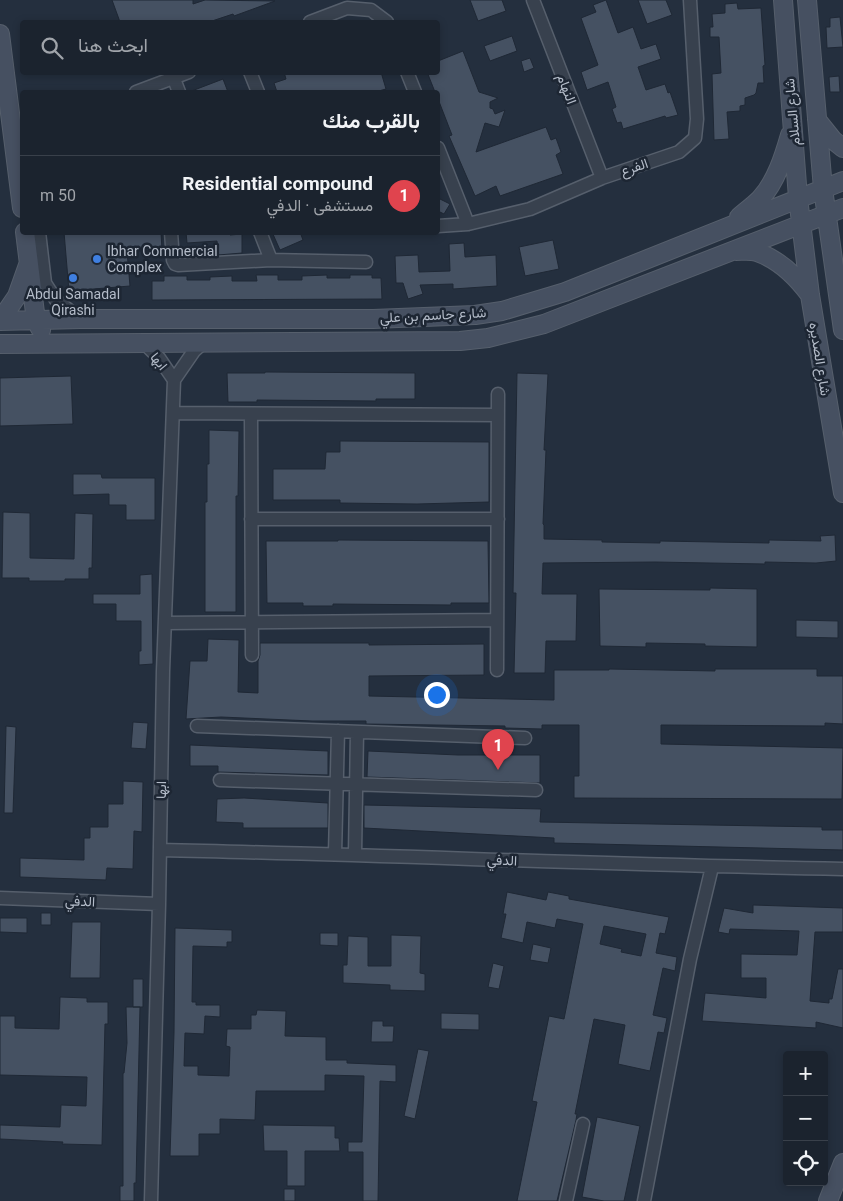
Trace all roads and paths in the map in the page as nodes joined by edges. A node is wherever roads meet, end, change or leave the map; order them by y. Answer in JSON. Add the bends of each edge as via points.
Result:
{"nodes":[{"id":1,"x":533,"y":0,"type":"edge"},
{"id":2,"x":690,"y":0,"type":"edge"},
{"id":3,"x":783,"y":0,"type":"edge"},
{"id":4,"x":810,"y":4,"type":"edge"},
{"id":5,"x":315,"y":20,"type":"edge"},
{"id":6,"x":384,"y":20,"type":"edge"},
{"id":7,"x":0,"y":34,"type":"edge"},
{"id":8,"x":2,"y":63,"type":"edge"},
{"id":9,"x":183,"y":75,"type":"edge"},
{"id":10,"x":251,"y":75,"type":"edge"},
{"id":11,"x":408,"y":75,"type":"edge"},
{"id":12,"x":174,"y":79,"type":"junction"},
{"id":13,"x":4,"y":82,"type":"edge"},
{"id":14,"x":142,"y":90,"type":"edge"},
{"id":15,"x":178,"y":90,"type":"edge"},
{"id":16,"x":257,"y":90,"type":"edge"},
{"id":17,"x":414,"y":90,"type":"edge"},
{"id":18,"x":817,"y":120,"type":"junction"},
{"id":19,"x":793,"y":124,"type":"junction"},
{"id":20,"x":18,"y":130,"type":"edge"},
{"id":21,"x":843,"y":148,"type":"edge"},
{"id":22,"x":440,"y":153,"type":"edge"},
{"id":23,"x":20,"y":169,"type":"edge"},
{"id":24,"x":602,"y":178,"type":"junction"},
{"id":25,"x":843,"y":182,"type":"edge"},
{"id":26,"x":822,"y":189,"type":"junction"},
{"id":27,"x":798,"y":198,"type":"junction"},
{"id":28,"x":843,"y":208,"type":"edge"},
{"id":29,"x":826,"y":215,"type":"junction"},
{"id":30,"x":468,"y":224,"type":"junction"},
{"id":31,"x":802,"y":224,"type":"junction"},
{"id":32,"x":440,"y":226,"type":"edge"},
{"id":33,"x":725,"y":228,"type":"junction"},
{"id":34,"x":25,"y":235,"type":"edge"},
{"id":35,"x":39,"y":235,"type":"edge"},
{"id":36,"x":171,"y":235,"type":"edge"},
{"id":37,"x":261,"y":235,"type":"edge"},
{"id":38,"x":731,"y":251,"type":"junction"},
{"id":39,"x":843,"y":255,"type":"edge"},
{"id":40,"x":271,"y":260,"type":"junction"},
{"id":41,"x":29,"y":262,"type":"junction"},
{"id":42,"x":366,"y":262,"type":"dead end"},
{"id":43,"x":835,"y":276,"type":"junction"},
{"id":44,"x":810,"y":295,"type":"junction"},
{"id":45,"x":80,"y":319,"type":"junction"},
{"id":46,"x":0,"y":321,"type":"edge"},
{"id":47,"x":36,"y":321,"type":"junction"},
{"id":48,"x":843,"y":330,"type":"edge"},
{"id":49,"x":144,"y":343,"type":"junction"},
{"id":50,"x":203,"y":343,"type":"junction"},
{"id":51,"x":0,"y":344,"type":"edge"},
{"id":52,"x":51,"y":344,"type":"junction"},
{"id":53,"x":174,"y":380,"type":"junction"},
{"id":54,"x":498,"y":394,"type":"dead end"},
{"id":55,"x":173,"y":413,"type":"junction"},
{"id":56,"x":251,"y":414,"type":"junction"},
{"id":57,"x":498,"y":415,"type":"junction"},
{"id":58,"x":843,"y":493,"type":"edge"},
{"id":59,"x":252,"y":519,"type":"junction"},
{"id":60,"x":498,"y":519,"type":"junction"},
{"id":61,"x":497,"y":620,"type":"junction"},
{"id":62,"x":252,"y":622,"type":"junction"},
{"id":63,"x":165,"y":623,"type":"junction"},
{"id":64,"x":252,"y":655,"type":"dead end"},
{"id":65,"x":497,"y":670,"type":"dead end"},
{"id":66,"x":197,"y":726,"type":"dead end"},
{"id":67,"x":338,"y":731,"type":"junction"},
{"id":68,"x":357,"y":732,"type":"junction"},
{"id":69,"x":525,"y":738,"type":"dead end"},
{"id":70,"x":220,"y":780,"type":"dead end"},
{"id":71,"x":336,"y":784,"type":"junction"},
{"id":72,"x":356,"y":784,"type":"junction"},
{"id":73,"x":536,"y":790,"type":"dead end"},
{"id":74,"x":160,"y":850,"type":"junction"},
{"id":75,"x":335,"y":854,"type":"junction"},
{"id":76,"x":355,"y":854,"type":"junction"},
{"id":77,"x":712,"y":867,"type":"junction"},
{"id":78,"x":843,"y":869,"type":"edge"},
{"id":79,"x":0,"y":898,"type":"edge"},
{"id":80,"x":159,"y":904,"type":"junction"},
{"id":81,"x":583,"y":1124,"type":"dead end"},
{"id":82,"x":843,"y":1163,"type":"edge"},
{"id":83,"x":151,"y":1201,"type":"edge"},
{"id":84,"x":566,"y":1201,"type":"edge"},
{"id":85,"x":644,"y":1201,"type":"edge"},
{"id":86,"x":828,"y":1201,"type":"edge"}],
"edges":[{"from":1,"to":24,"type":"street","name":"النهام"},
{"from":2,"to":24,"type":"street","name":"الفرع","via":[[697,119],[695,138],[679,152]]},
{"from":3,"to":19,"type":"street","name":"شارع السلام"},
{"from":4,"to":18,"type":"street","name":"شارع السلام"},
{"from":5,"to":6,"type":"street","via":[[347,8],[371,10]]},
{"from":7,"to":8,"type":"street"},
{"from":8,"to":13,"type":"street"},
{"from":9,"to":12,"type":"street"},
{"from":10,"to":16,"type":"street"},
{"from":11,"to":17,"type":"street"},
{"from":12,"to":14,"type":"street"},
{"from":12,"to":15,"type":"street"},
{"from":13,"to":20,"type":"street"},
{"from":18,"to":21,"type":"street"},
{"from":18,"to":26,"type":"street","name":"شارع السلام"},
{"from":19,"to":27,"type":"street","name":"شارع السلام"},
{"from":19,"to":33,"type":"street","via":[[774,178],[760,198]]},
{"from":20,"to":23,"type":"street"},
{"from":22,"to":30,"type":"street"},
{"from":24,"to":30,"type":"street","name":"الفرع","via":[[530,209]]},
{"from":25,"to":26,"type":"street","name":"شارع جاسم بن علي"},
{"from":26,"to":27,"type":"street","name":"شارع جاسم بن علي"},
{"from":26,"to":29,"type":"street","name":"شارع السلام"},
{"from":27,"to":31,"type":"street","name":"شارع السلام"},
{"from":27,"to":33,"type":"street","name":"شارع جاسم بن علي"},
{"from":28,"to":29,"type":"street","name":"شارع جاسم بن علي"},
{"from":29,"to":31,"type":"street","name":"شارع جاسم بن علي"},
{"from":29,"to":43,"type":"street","name":"شارع الصديره"},
{"from":30,"to":32,"type":"street","name":"الفرع"},
{"from":31,"to":38,"type":"street","name":"شارع جاسم بن علي"},
{"from":31,"to":44,"type":"street","name":"شارع الصديره"},
{"from":33,"to":45,"type":"street","name":"شارع جاسم بن علي","via":[[565,292],[525,305],[475,315],[373,319]]},
{"from":34,"to":41,"type":"street"},
{"from":35,"to":45,"type":"street","via":[[45,283],[56,300]]},
{"from":36,"to":40,"type":"street","via":[[173,260],[178,265]]},
{"from":37,"to":40,"type":"street"},
{"from":38,"to":44,"type":"street","via":[[756,252],[780,263]]},
{"from":38,"to":50,"type":"street","name":"شارع جاسم بن علي","via":[[544,324],[488,338],[460,341]]},
{"from":39,"to":43,"type":"street"},
{"from":40,"to":42,"type":"street"},
{"from":41,"to":46,"type":"street","via":[[17,296]]},
{"from":41,"to":47,"type":"street"},
{"from":43,"to":48,"type":"street","name":"شارع الصديره"},
{"from":44,"to":58,"type":"street","name":"شارع الصديره"},
{"from":45,"to":47,"type":"street","name":"شارع جاسم بن علي"},
{"from":46,"to":47,"type":"street","name":"شارع جاسم بن علي"},
{"from":47,"to":52,"type":"street"},
{"from":49,"to":50,"type":"street","name":"شارع جاسم بن علي"},
{"from":49,"to":52,"type":"street","name":"شارع جاسم بن علي"},
{"from":49,"to":53,"type":"street","name":"ابها"},
{"from":50,"to":53,"type":"street","name":"ابها"},
{"from":51,"to":52,"type":"street","name":"شارع جاسم بن علي"},
{"from":53,"to":55,"type":"street","name":"ابها"},
{"from":54,"to":57,"type":"street"},
{"from":55,"to":56,"type":"street"},
{"from":55,"to":63,"type":"street","name":"ابها"},
{"from":56,"to":57,"type":"street"},
{"from":56,"to":59,"type":"street"},
{"from":57,"to":60,"type":"street"},
{"from":59,"to":60,"type":"street"},
{"from":59,"to":62,"type":"street"},
{"from":60,"to":61,"type":"street"},
{"from":61,"to":62,"type":"street"},
{"from":61,"to":65,"type":"street"},
{"from":62,"to":63,"type":"street"},
{"from":62,"to":64,"type":"street"},
{"from":63,"to":74,"type":"street","name":"ابها"},
{"from":66,"to":67,"type":"street"},
{"from":67,"to":68,"type":"street"},
{"from":67,"to":71,"type":"street"},
{"from":68,"to":69,"type":"street"},
{"from":68,"to":72,"type":"street"},
{"from":70,"to":71,"type":"street"},
{"from":71,"to":72,"type":"street"},
{"from":71,"to":75,"type":"street"},
{"from":72,"to":73,"type":"street"},
{"from":72,"to":76,"type":"street"},
{"from":74,"to":75,"type":"street","name":"الدفي"},
{"from":74,"to":80,"type":"street","name":"ابها"},
{"from":75,"to":76,"type":"street","name":"الدفي"},
{"from":76,"to":77,"type":"street","name":"الدفي"},
{"from":77,"to":78,"type":"street","name":"الدفي"},
{"from":77,"to":85,"type":"street","via":[[690,959]]},
{"from":79,"to":80,"type":"street","name":"الدفي"},
{"from":80,"to":83,"type":"street","name":"ابها"},
{"from":81,"to":84,"type":"street"},
{"from":82,"to":86,"type":"street"}]}
